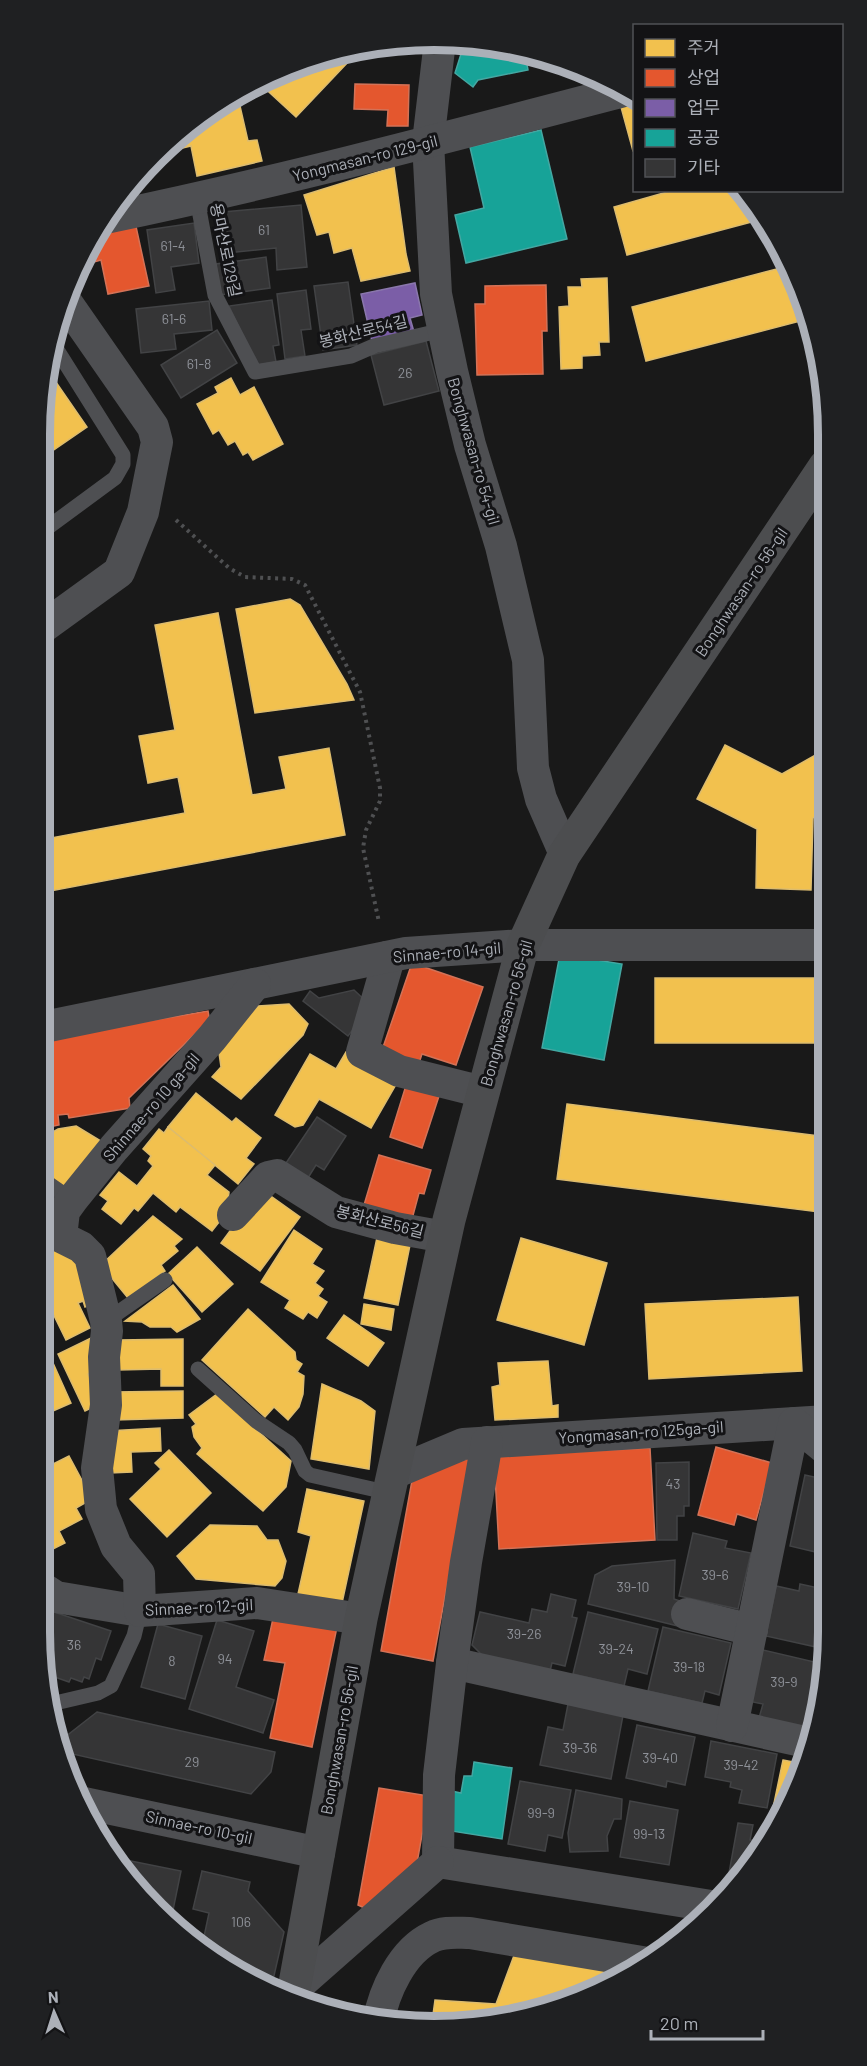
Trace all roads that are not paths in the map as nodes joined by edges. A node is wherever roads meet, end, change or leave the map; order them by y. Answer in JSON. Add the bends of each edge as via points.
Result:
{"nodes":[{"id":1,"x":439,"y":50,"type":"edge"},
{"id":2,"x":613,"y":94,"type":"edge"},
{"id":3,"x":428,"y":142,"type":"junction"},
{"id":4,"x":197,"y":199,"type":"junction"},
{"id":5,"x":117,"y":215,"type":"edge"},
{"id":6,"x":71,"y":308,"type":"edge"},
{"id":7,"x":443,"y":330,"type":"junction"},
{"id":8,"x":59,"y":352,"type":"edge"},
{"id":9,"x":255,"y":372,"type":"joint"},
{"id":10,"x":818,"y":476,"type":"edge"},
{"id":11,"x":50,"y":526,"type":"edge"},
{"id":12,"x":50,"y":622,"type":"edge"},
{"id":13,"x":565,"y":854,"type":"junction"},
{"id":14,"x":523,"y":945,"type":"junction"},
{"id":15,"x":818,"y":945,"type":"edge"},
{"id":16,"x":387,"y":957,"type":"junction"},
{"id":17,"x":255,"y":984,"type":"junction"},
{"id":18,"x":50,"y":1026,"type":"edge"},
{"id":19,"x":483,"y":1092,"type":"junction"},
{"id":20,"x":50,"y":1185,"type":"edge"},
{"id":21,"x":72,"y":1200,"type":"junction"},
{"id":22,"x":233,"y":1215,"type":"dead end"},
{"id":23,"x":445,"y":1237,"type":"junction"},
{"id":24,"x":50,"y":1244,"type":"edge"},
{"id":25,"x":165,"y":1280,"type":"dead end"},
{"id":26,"x":106,"y":1321,"type":"junction"},
{"id":27,"x":198,"y":1369,"type":"dead end"},
{"id":28,"x":818,"y":1422,"type":"edge"},
{"id":29,"x":794,"y":1423,"type":"junction"},
{"id":30,"x":487,"y":1442,"type":"junction"},
{"id":31,"x":818,"y":1443,"type":"edge"},
{"id":32,"x":392,"y":1483,"type":"junction"},
{"id":33,"x":50,"y":1592,"type":"edge"},
{"id":34,"x":140,"y":1611,"type":"junction"},
{"id":35,"x":687,"y":1614,"type":"dead end"},
{"id":36,"x":362,"y":1619,"type":"junction"},
{"id":37,"x":752,"y":1630,"type":"junction"},
{"id":38,"x":452,"y":1664,"type":"junction"},
{"id":39,"x":56,"y":1703,"type":"edge"},
{"id":40,"x":732,"y":1726,"type":"junction"},
{"id":41,"x":801,"y":1741,"type":"edge"},
{"id":42,"x":90,"y":1804,"type":"edge"},
{"id":43,"x":319,"y":1853,"type":"junction"},
{"id":44,"x":438,"y":1862,"type":"junction"},
{"id":45,"x":704,"y":1905,"type":"edge"},
{"id":46,"x":633,"y":1961,"type":"edge"},
{"id":47,"x":294,"y":1990,"type":"edge"},
{"id":48,"x":297,"y":1991,"type":"edge"},
{"id":49,"x":381,"y":2013,"type":"edge"}],
"edges":[{"from":1,"to":3,"type":"street","name":"Bonghwasan-ro 54-gil"},
{"from":2,"to":3,"type":"street","name":"Yongmasan-ro 129-gil"},
{"from":3,"to":4,"type":"street","name":"Yongmasan-ro 129-gil"},
{"from":3,"to":7,"type":"street","name":"Bonghwasan-ro 54-gil","via":[[436,294]]},
{"from":4,"to":5,"type":"street","name":"Yongmasan-ro 129-gil"},
{"from":4,"to":9,"type":"lane","name":"용마산로129길","via":[[215,295]]},
{"from":6,"to":12,"type":"street","via":[[153,428],[157,442],[143,512],[119,572]]},
{"from":7,"to":9,"type":"lane","name":"봉화산로54길","via":[[374,346],[351,356]]},
{"from":7,"to":13,"type":"street","name":"Bonghwasan-ro 54-gil","via":[[528,660],[533,768],[541,799]]},
{"from":8,"to":11,"type":"lane","via":[[123,455],[123,464],[115,478]]},
{"from":10,"to":13,"type":"street","name":"Bonghwasan-ro 56-gil"},
{"from":13,"to":14,"type":"street","name":"Bonghwasan-ro 56-gil"},
{"from":14,"to":15,"type":"street","name":"Sinnae-ro 14-gil"},
{"from":14,"to":16,"type":"street","name":"Sinnae-ro 14-gil"},
{"from":14,"to":19,"type":"street","name":"Bonghwasan-ro 56-gil"},
{"from":16,"to":17,"type":"street","name":"Sinnae-ro 14-gil"},
{"from":16,"to":19,"type":"street","via":[[362,1052],[399,1071]]},
{"from":17,"to":18,"type":"street","name":"Sinnae-ro 14-gil"},
{"from":17,"to":21,"type":"street","name":"Shinnae-ro 10 ga-gil"},
{"from":19,"to":23,"type":"street","name":"Bonghwasan-ro 56-gil"},
{"from":20,"to":21,"type":"lane"},
{"from":21,"to":24,"type":"street","name":"Shinnae-ro 10 ga-gil"},
{"from":22,"to":23,"type":"street","name":"봉화산로56길","via":[[268,1177],[277,1175],[336,1212]]},
{"from":23,"to":32,"type":"street","name":"Bonghwasan-ro 56-gil"},
{"from":24,"to":26,"type":"street","name":"Shinnae-ro 10 ga-gil","via":[[81,1247],[90,1256]]},
{"from":25,"to":26,"type":"lane"},
{"from":26,"to":34,"type":"street","name":"Shinnae-ro 10 ga-gil","via":[[106,1405],[97,1468],[100,1509],[116,1546],[139,1574]]},
{"from":27,"to":32,"type":"lane","via":[[256,1421],[289,1443],[310,1475]]},
{"from":28,"to":29,"type":"street","name":"Yongmasan-ro 125ga-gil"},
{"from":29,"to":30,"type":"street","name":"Yongmasan-ro 125ga-gil"},
{"from":29,"to":31,"type":"street"},
{"from":29,"to":37,"type":"street"},
{"from":30,"to":32,"type":"street","name":"Yongmasan-ro 125ga-gil","via":[[463,1444]]},
{"from":30,"to":38,"type":"street"},
{"from":32,"to":36,"type":"street","name":"Bonghwasan-ro 56-gil"},
{"from":33,"to":34,"type":"street","name":"Sinnae-ro 12-gil"},
{"from":34,"to":36,"type":"street","name":"Sinnae-ro 12-gil","via":[[258,1604]]},
{"from":34,"to":39,"type":"lane","via":[[134,1636],[111,1686]]},
{"from":35,"to":37,"type":"street"},
{"from":36,"to":43,"type":"street","name":"Bonghwasan-ro 56-gil"},
{"from":37,"to":40,"type":"street"},
{"from":38,"to":40,"type":"street"},
{"from":38,"to":44,"type":"street","via":[[439,1775]]},
{"from":40,"to":41,"type":"street"},
{"from":42,"to":43,"type":"street","name":"Sinnae-ro 10-gil"},
{"from":43,"to":47,"type":"street","name":"Bonghwasan-ro 56-gil"},
{"from":44,"to":45,"type":"street"},
{"from":44,"to":48,"type":"street","name":"Bonghwasan-ro 56-gil"},
{"from":46,"to":49,"type":"street","via":[[450,1932],[432,1936],[413,1949]]}]}
